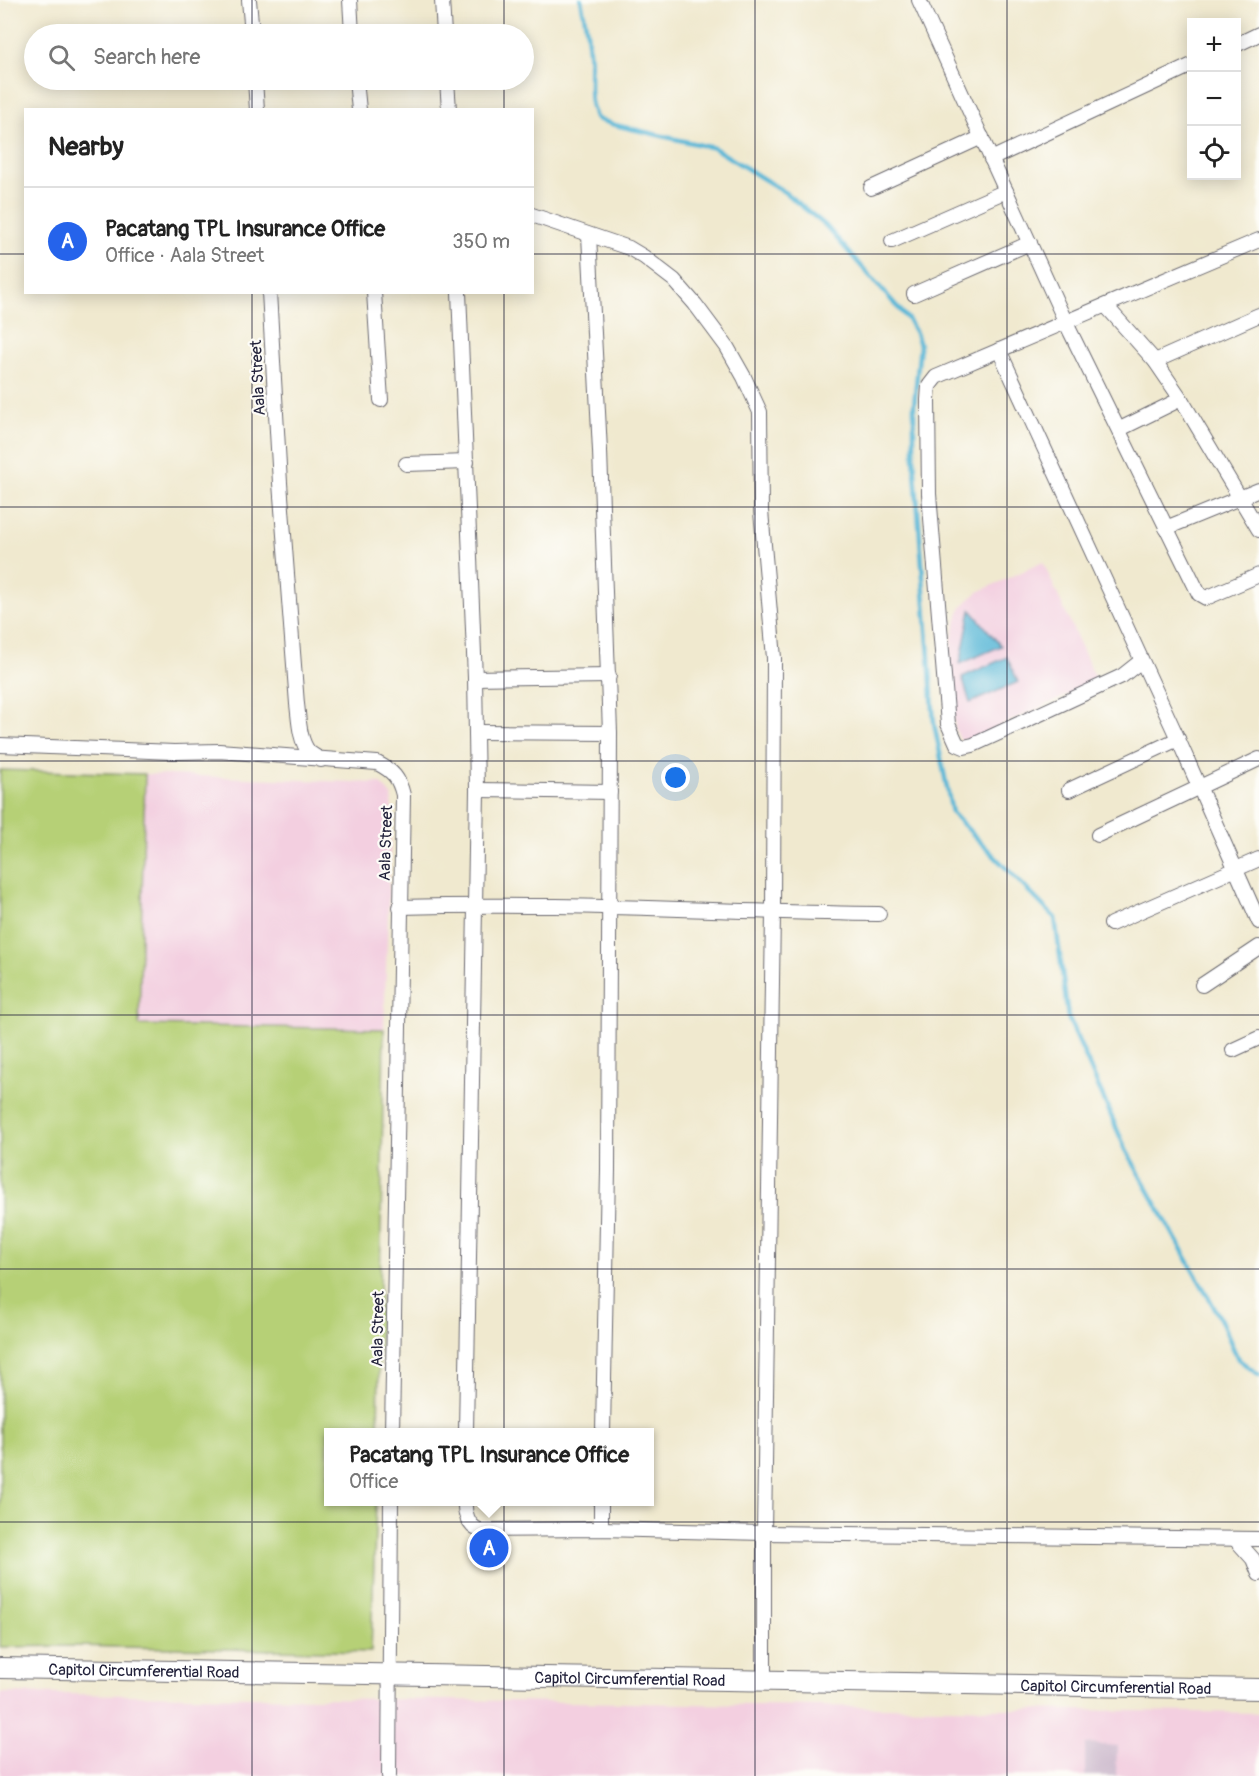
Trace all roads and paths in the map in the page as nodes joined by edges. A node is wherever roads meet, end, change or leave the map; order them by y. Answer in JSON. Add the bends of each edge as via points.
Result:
{"nodes":[{"id":1,"x":249,"y":0,"type":"edge"},
{"id":2,"x":350,"y":0,"type":"edge"},
{"id":3,"x":442,"y":0,"type":"edge"},
{"id":4,"x":919,"y":0,"type":"edge"},
{"id":5,"x":251,"y":24,"type":"edge"},
{"id":6,"x":351,"y":24,"type":"edge"},
{"id":7,"x":443,"y":24,"type":"edge"},
{"id":8,"x":1259,"y":34,"type":"edge"},
{"id":9,"x":1241,"y":43,"type":"edge"},
{"id":10,"x":1187,"y":67,"type":"edge"},
{"id":11,"x":256,"y":90,"type":"edge"},
{"id":12,"x":357,"y":90,"type":"edge"},
{"id":13,"x":448,"y":90,"type":"edge"},
{"id":14,"x":257,"y":108,"type":"edge"},
{"id":15,"x":359,"y":108,"type":"edge"},
{"id":16,"x":449,"y":108,"type":"edge"},
{"id":17,"x":982,"y":137,"type":"junction"},
{"id":18,"x":991,"y":159,"type":"junction"},
{"id":19,"x":871,"y":188,"type":"dead end"},
{"id":20,"x":1006,"y":191,"type":"junction"},
{"id":21,"x":534,"y":216,"type":"edge"},
{"id":22,"x":589,"y":235,"type":"junction"},
{"id":23,"x":1259,"y":240,"type":"edge"},
{"id":24,"x":892,"y":241,"type":"dead end"},
{"id":25,"x":1030,"y":243,"type":"junction"},
{"id":26,"x":269,"y":294,"type":"edge"},
{"id":27,"x":374,"y":294,"type":"edge"},
{"id":28,"x":459,"y":294,"type":"edge"},
{"id":29,"x":914,"y":294,"type":"dead end"},
{"id":30,"x":1106,"y":306,"type":"junction"},
{"id":31,"x":1259,"y":315,"type":"edge"},
{"id":32,"x":1066,"y":322,"type":"junction"},
{"id":33,"x":999,"y":350,"type":"junction"},
{"id":34,"x":1155,"y":361,"type":"junction"},
{"id":35,"x":1181,"y":399,"type":"junction"},
{"id":36,"x":381,"y":400,"type":"dead end"},
{"id":37,"x":1120,"y":429,"type":"junction"},
{"id":38,"x":467,"y":462,"type":"junction"},
{"id":39,"x":406,"y":464,"type":"dead end"},
{"id":40,"x":1259,"y":490,"type":"edge"},
{"id":41,"x":1241,"y":498,"type":"junction"},
{"id":42,"x":1166,"y":528,"type":"junction"},
{"id":43,"x":1259,"y":530,"type":"edge"},
{"id":44,"x":1259,"y":575,"type":"edge"},
{"id":45,"x":1141,"y":661,"type":"junction"},
{"id":46,"x":609,"y":676,"type":"junction"},
{"id":47,"x":475,"y":678,"type":"junction"},
{"id":48,"x":476,"y":732,"type":"junction"},
{"id":49,"x":610,"y":733,"type":"junction"},
{"id":50,"x":1178,"y":739,"type":"junction"},
{"id":51,"x":0,"y":745,"type":"edge"},
{"id":52,"x":1259,"y":759,"type":"edge"},
{"id":53,"x":321,"y":760,"type":"junction"},
{"id":54,"x":1199,"y":787,"type":"junction"},
{"id":55,"x":477,"y":790,"type":"junction"},
{"id":56,"x":1069,"y":790,"type":"dead end"},
{"id":57,"x":610,"y":792,"type":"junction"},
{"id":58,"x":1098,"y":835,"type":"dead end"},
{"id":59,"x":1259,"y":859,"type":"edge"},
{"id":60,"x":1236,"y":870,"type":"junction"},
{"id":61,"x":474,"y":905,"type":"junction"},
{"id":62,"x":400,"y":907,"type":"junction"},
{"id":63,"x":609,"y":907,"type":"junction"},
{"id":64,"x":773,"y":913,"type":"junction"},
{"id":65,"x":879,"y":914,"type":"dead end"},
{"id":66,"x":1259,"y":922,"type":"edge"},
{"id":67,"x":1111,"y":924,"type":"dead end"},
{"id":68,"x":1259,"y":947,"type":"edge"},
{"id":69,"x":1202,"y":985,"type":"dead end"},
{"id":70,"x":1259,"y":1038,"type":"edge"},
{"id":71,"x":1233,"y":1050,"type":"dead end"},
{"id":72,"x":392,"y":1428,"type":"edge"},
{"id":73,"x":466,"y":1428,"type":"edge"},
{"id":74,"x":603,"y":1428,"type":"edge"},
{"id":75,"x":391,"y":1506,"type":"edge"},
{"id":76,"x":466,"y":1506,"type":"edge"},
{"id":77,"x":601,"y":1506,"type":"edge"},
{"id":78,"x":601,"y":1529,"type":"junction"},
{"id":79,"x":764,"y":1533,"type":"junction"},
{"id":80,"x":1259,"y":1539,"type":"edge"},
{"id":81,"x":1236,"y":1540,"type":"junction"},
{"id":82,"x":1259,"y":1574,"type":"edge"},
{"id":83,"x":0,"y":1668,"type":"edge"},
{"id":84,"x":389,"y":1674,"type":"junction"},
{"id":85,"x":764,"y":1682,"type":"junction"},
{"id":86,"x":1259,"y":1689,"type":"edge"},
{"id":87,"x":389,"y":1776,"type":"edge"}],
"edges":[{"from":1,"to":5,"type":"street"},
{"from":2,"to":6,"type":"street"},
{"from":3,"to":7,"type":"street"},
{"from":4,"to":17,"type":"street"},
{"from":8,"to":9,"type":"street"},
{"from":10,"to":18,"type":"street"},
{"from":11,"to":14,"type":"street"},
{"from":12,"to":15,"type":"street"},
{"from":13,"to":16,"type":"street"},
{"from":17,"to":18,"type":"street"},
{"from":17,"to":19,"type":"street"},
{"from":18,"to":20,"type":"street"},
{"from":20,"to":24,"type":"street"},
{"from":20,"to":25,"type":"street"},
{"from":21,"to":22,"type":"street"},
{"from":22,"to":46,"type":"street"},
{"from":22,"to":64,"type":"street","via":[[629,248],[674,280],[727,347],[760,412],[761,512],[774,658]]},
{"from":23,"to":30,"type":"street"},
{"from":25,"to":29,"type":"street"},
{"from":25,"to":32,"type":"street"},
{"from":26,"to":53,"type":"street","name":"Aala Street","via":[[300,731],[309,752]]},
{"from":27,"to":36,"type":"street"},
{"from":28,"to":38,"type":"street"},
{"from":30,"to":32,"type":"street"},
{"from":30,"to":34,"type":"street"},
{"from":31,"to":34,"type":"street"},
{"from":32,"to":33,"type":"street"},
{"from":32,"to":37,"type":"street"},
{"from":33,"to":45,"type":"street"},
{"from":33,"to":45,"type":"street","via":[[936,377],[929,386],[929,494],[952,736],[964,747],[973,745],[1122,676]]},
{"from":34,"to":35,"type":"street"},
{"from":35,"to":37,"type":"street"},
{"from":35,"to":41,"type":"street"},
{"from":37,"to":42,"type":"street"},
{"from":38,"to":39,"type":"street"},
{"from":38,"to":47,"type":"street"},
{"from":40,"to":41,"type":"street"},
{"from":41,"to":42,"type":"street"},
{"from":41,"to":43,"type":"street"},
{"from":42,"to":44,"type":"street","via":[[1202,597]]},
{"from":45,"to":50,"type":"street"},
{"from":46,"to":47,"type":"street"},
{"from":46,"to":49,"type":"street"},
{"from":47,"to":48,"type":"street"},
{"from":48,"to":49,"type":"street"},
{"from":48,"to":55,"type":"street"},
{"from":49,"to":57,"type":"street"},
{"from":50,"to":54,"type":"street"},
{"from":50,"to":56,"type":"street"},
{"from":51,"to":53,"type":"street","via":[[219,751]]},
{"from":52,"to":54,"type":"street"},
{"from":53,"to":62,"type":"street","name":"Aala Street","via":[[377,763],[390,769],[399,781],[403,795]]},
{"from":54,"to":58,"type":"street"},
{"from":54,"to":60,"type":"street"},
{"from":55,"to":57,"type":"street"},
{"from":55,"to":61,"type":"street"},
{"from":57,"to":63,"type":"street"},
{"from":59,"to":60,"type":"street"},
{"from":60,"to":66,"type":"street"},
{"from":60,"to":67,"type":"street"},
{"from":61,"to":62,"type":"street"},
{"from":61,"to":63,"type":"street"},
{"from":61,"to":73,"type":"street"},
{"from":62,"to":72,"type":"street","name":"Aala Street"},
{"from":63,"to":64,"type":"street"},
{"from":63,"to":74,"type":"street"},
{"from":64,"to":65,"type":"street"},
{"from":64,"to":79,"type":"street"},
{"from":68,"to":69,"type":"street"},
{"from":70,"to":71,"type":"street"},
{"from":75,"to":84,"type":"street"},
{"from":76,"to":78,"type":"street","via":[[470,1524],[479,1530]]},
{"from":77,"to":78,"type":"street"},
{"from":78,"to":79,"type":"street"},
{"from":79,"to":81,"type":"street"},
{"from":79,"to":85,"type":"street"},
{"from":80,"to":81,"type":"street"},
{"from":81,"to":82,"type":"street","via":[[1253,1559]]},
{"from":83,"to":84,"type":"main road","name":"Capitol Circumferential Road"},
{"from":84,"to":85,"type":"main road","name":"Capitol Circumferential Road"},
{"from":84,"to":87,"type":"street"},
{"from":85,"to":86,"type":"main road","name":"Capitol Circumferential Road"}]}
